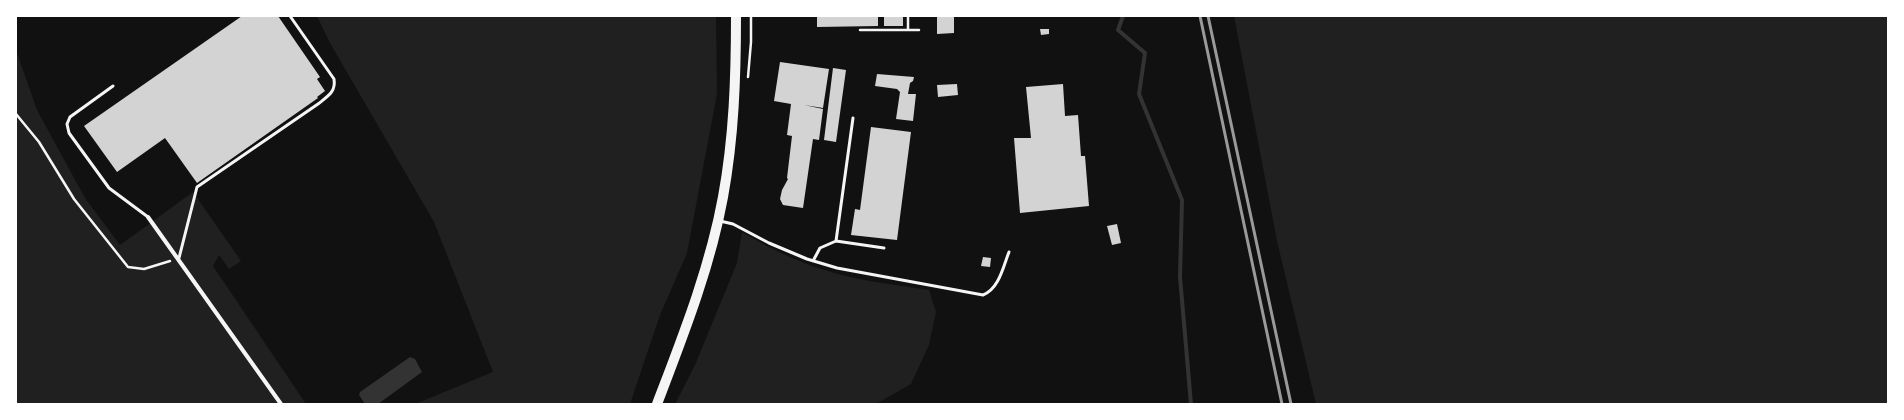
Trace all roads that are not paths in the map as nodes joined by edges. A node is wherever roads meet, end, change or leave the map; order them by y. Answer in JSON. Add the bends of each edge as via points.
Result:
{"nodes":[{"id":1,"x":290,"y":16,"type":"edge"},
{"id":2,"x":736,"y":16,"type":"edge"},
{"id":3,"x":113,"y":86,"type":"dead end"},
{"id":4,"x":853,"y":118,"type":"dead end"},
{"id":5,"x":148,"y":217,"type":"joint"},
{"id":6,"x":718,"y":221,"type":"junction"},
{"id":7,"x":836,"y":241,"type":"junction"},
{"id":8,"x":884,"y":248,"type":"dead end"},
{"id":9,"x":1009,"y":252,"type":"dead end"},
{"id":10,"x":179,"y":258,"type":"junction"},
{"id":11,"x":813,"y":260,"type":"junction"},
{"id":12,"x":281,"y":404,"type":"edge"},
{"id":13,"x":657,"y":404,"type":"edge"}],
"edges":[{"from":1,"to":10,"type":"lane","via":[[334,79],[335,87],[332,93],[318,104],[197,187]]},
{"from":2,"to":6,"type":"main road","via":[[732,136]]},
{"from":3,"to":5,"type":"lane","via":[[70,117],[67,124],[69,133],[109,188]]},
{"from":4,"to":7,"type":"lane"},
{"from":5,"to":10,"type":"street"},
{"from":6,"to":11,"type":"lane","via":[[733,224],[769,243]]},
{"from":6,"to":13,"type":"main road","via":[[698,295]]},
{"from":7,"to":8,"type":"lane"},
{"from":7,"to":11,"type":"lane","via":[[820,248]]},
{"from":9,"to":11,"type":"lane","via":[[996,285],[989,293],[983,295],[867,275]]},
{"from":10,"to":12,"type":"street"}]}
